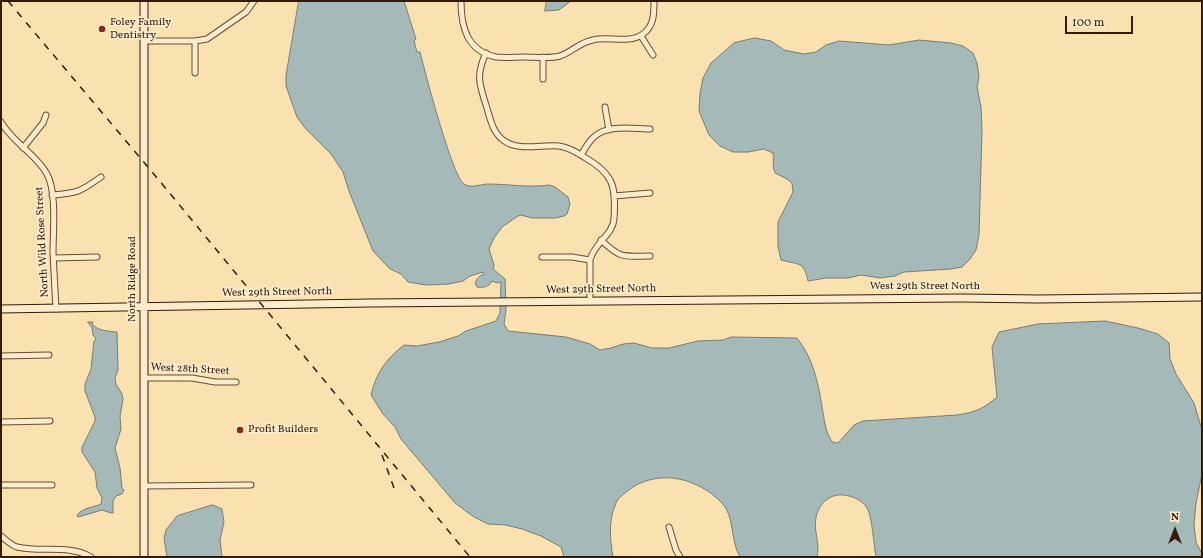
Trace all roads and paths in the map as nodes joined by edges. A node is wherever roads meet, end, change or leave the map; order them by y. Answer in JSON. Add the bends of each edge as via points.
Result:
{"nodes":[{"id":1,"x":144,"y":1,"type":"edge"},
{"id":2,"x":254,"y":1,"type":"edge"},
{"id":3,"x":461,"y":1,"type":"edge"},
{"id":4,"x":654,"y":1,"type":"edge"},
{"id":5,"x":641,"y":36,"type":"junction"},
{"id":6,"x":144,"y":41,"type":"junction"},
{"id":7,"x":195,"y":41,"type":"junction"},
{"id":8,"x":486,"y":53,"type":"junction"},
{"id":9,"x":653,"y":55,"type":"dead end"},
{"id":10,"x":543,"y":57,"type":"junction"},
{"id":11,"x":195,"y":74,"type":"dead end"},
{"id":12,"x":543,"y":79,"type":"dead end"},
{"id":13,"x":605,"y":107,"type":"dead end"},
{"id":14,"x":46,"y":115,"type":"dead end"},
{"id":15,"x":1,"y":122,"type":"edge"},
{"id":16,"x":650,"y":129,"type":"dead end"},
{"id":17,"x":609,"y":130,"type":"junction"},
{"id":18,"x":23,"y":148,"type":"junction"},
{"id":19,"x":581,"y":155,"type":"junction"},
{"id":20,"x":101,"y":177,"type":"dead end"},
{"id":21,"x":650,"y":193,"type":"dead end"},
{"id":22,"x":52,"y":195,"type":"junction"},
{"id":23,"x":614,"y":196,"type":"junction"},
{"id":24,"x":602,"y":240,"type":"junction"},
{"id":25,"x":650,"y":256,"type":"dead end"},
{"id":26,"x":97,"y":257,"type":"dead end"},
{"id":27,"x":542,"y":257,"type":"dead end"},
{"id":28,"x":54,"y":258,"type":"junction"},
{"id":29,"x":590,"y":260,"type":"junction"},
{"id":30,"x":1202,"y":297,"type":"edge"},
{"id":31,"x":590,"y":301,"type":"junction"},
{"id":32,"x":144,"y":307,"type":"junction"},
{"id":33,"x":1,"y":309,"type":"edge"},
{"id":34,"x":56,"y":309,"type":"junction"},
{"id":35,"x":49,"y":355,"type":"dead end"},
{"id":36,"x":1,"y":356,"type":"edge"},
{"id":37,"x":144,"y":378,"type":"junction"},
{"id":38,"x":236,"y":382,"type":"dead end"},
{"id":39,"x":50,"y":421,"type":"dead end"},
{"id":40,"x":1,"y":422,"type":"edge"},
{"id":41,"x":1,"y":485,"type":"edge"},
{"id":42,"x":250,"y":485,"type":"dead end"},
{"id":43,"x":52,"y":486,"type":"dead end"},
{"id":44,"x":144,"y":486,"type":"junction"},
{"id":45,"x":669,"y":527,"type":"dead end"},
{"id":46,"x":1,"y":536,"type":"edge"},
{"id":47,"x":91,"y":557,"type":"edge"},
{"id":48,"x":144,"y":557,"type":"edge"},
{"id":49,"x":680,"y":557,"type":"edge"}],
"edges":[{"from":1,"to":6,"type":"main road","name":"North Ridge Road"},
{"from":2,"to":7,"type":"street","via":[[246,12],[212,36]]},
{"from":3,"to":8,"type":"street","via":[[464,29],[470,40]]},
{"from":4,"to":5,"type":"street","via":[[653,19]]},
{"from":5,"to":9,"type":"street"},
{"from":5,"to":10,"type":"street","via":[[592,40],[559,56]]},
{"from":6,"to":7,"type":"street"},
{"from":6,"to":32,"type":"main road","name":"North Ridge Road"},
{"from":7,"to":11,"type":"street"},
{"from":8,"to":10,"type":"street","via":[[503,57]]},
{"from":8,"to":19,"type":"street","via":[[479,72],[480,86],[493,127],[499,136],[512,145],[559,146]]},
{"from":10,"to":12,"type":"street"},
{"from":13,"to":17,"type":"street"},
{"from":14,"to":18,"type":"street","via":[[43,123]]},
{"from":15,"to":18,"type":"street","name":"North Wild Rose Street","via":[[9,135]]},
{"from":16,"to":17,"type":"street"},
{"from":17,"to":19,"type":"street","via":[[593,138]]},
{"from":18,"to":22,"type":"street","name":"North Wild Rose Street","via":[[47,174]]},
{"from":19,"to":23,"type":"street","via":[[605,172],[612,184]]},
{"from":20,"to":22,"type":"street","via":[[74,194]]},
{"from":21,"to":23,"type":"street"},
{"from":22,"to":28,"type":"street","name":"North Wild Rose Street"},
{"from":23,"to":24,"type":"street","via":[[614,222]]},
{"from":24,"to":25,"type":"street","via":[[622,256]]},
{"from":24,"to":29,"type":"street","via":[[593,250]]},
{"from":26,"to":28,"type":"street"},
{"from":27,"to":29,"type":"street"},
{"from":28,"to":34,"type":"street","name":"North Wild Rose Street"},
{"from":29,"to":31,"type":"street"},
{"from":30,"to":31,"type":"main road","name":"West 29th Street North"},
{"from":31,"to":32,"type":"main road","name":"West 29th Street North"},
{"from":32,"to":34,"type":"main road","name":"West 29th Street North"},
{"from":32,"to":37,"type":"main road","name":"North Ridge Road"},
{"from":33,"to":34,"type":"main road","name":"West 29th Street North"},
{"from":35,"to":36,"type":"street"},
{"from":37,"to":38,"type":"street","name":"West 28th Street","via":[[192,378]]},
{"from":37,"to":44,"type":"main road","name":"North Ridge Road"},
{"from":39,"to":40,"type":"street"},
{"from":41,"to":43,"type":"street"},
{"from":42,"to":44,"type":"street"},
{"from":44,"to":48,"type":"main road","name":"North Ridge Road"},
{"from":45,"to":49,"type":"street"},
{"from":46,"to":47,"type":"street","via":[[16,547],[75,550]]}]}
